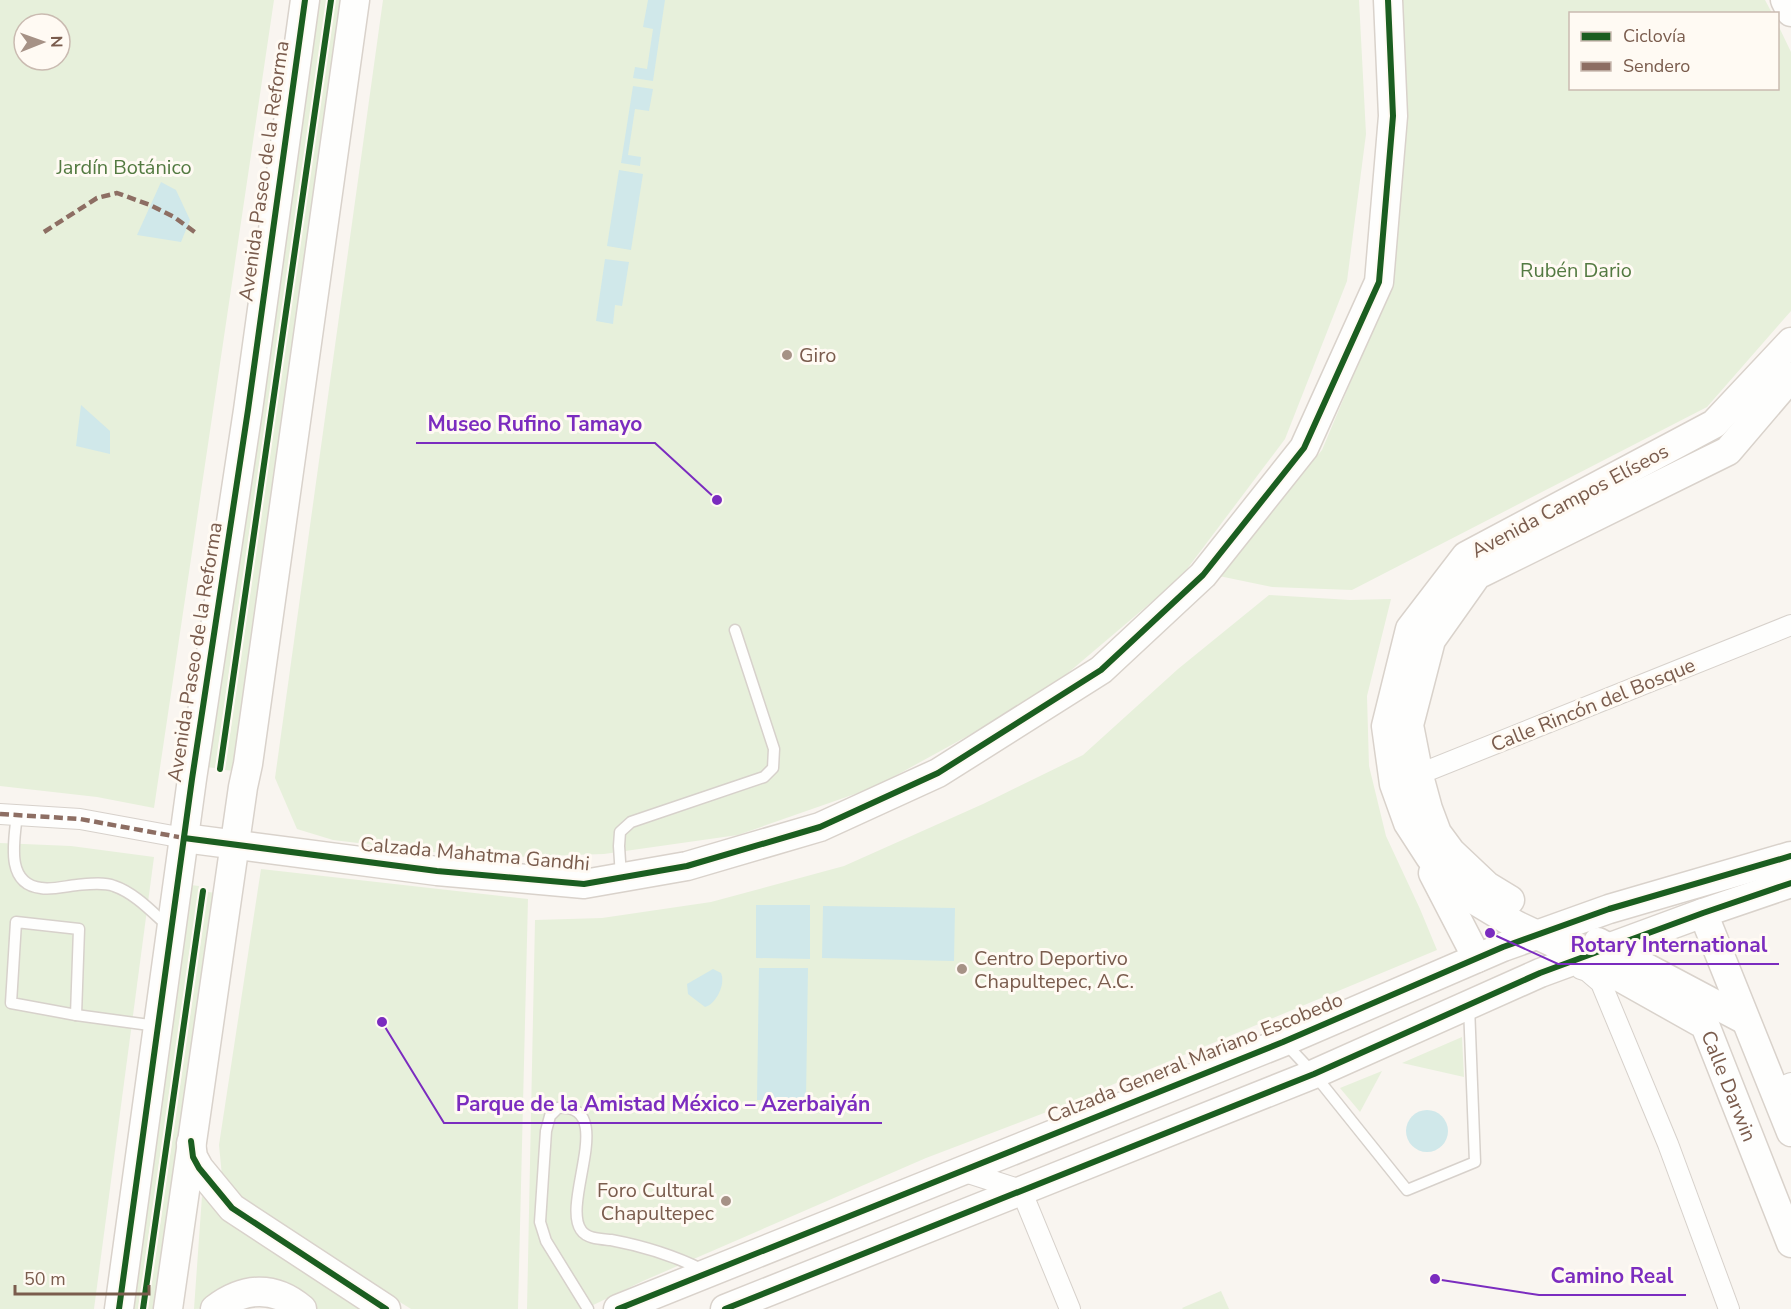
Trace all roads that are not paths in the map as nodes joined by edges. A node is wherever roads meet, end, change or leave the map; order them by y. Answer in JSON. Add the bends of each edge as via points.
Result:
{"nodes":[{"id":1,"x":305,"y":0,"type":"edge"},
{"id":2,"x":355,"y":0,"type":"edge"},
{"id":3,"x":1388,"y":0,"type":"edge"},
{"id":4,"x":1785,"y":0,"type":"edge"},
{"id":5,"x":1791,"y":12,"type":"edge"},
{"id":6,"x":1791,"y":342,"type":"edge"},
{"id":7,"x":1791,"y":377,"type":"edge"},
{"id":8,"x":1663,"y":467,"type":"junction"},
{"id":9,"x":1791,"y":625,"type":"edge"},
{"id":10,"x":735,"y":630,"type":"dead end"},
{"id":11,"x":1406,"y":780,"type":"junction"},
{"id":12,"x":8,"y":815,"type":"edge"},
{"id":13,"x":1408,"y":823,"type":"junction"},
{"id":14,"x":184,"y":838,"type":"junction"},
{"id":15,"x":234,"y":845,"type":"junction"},
{"id":16,"x":1791,"y":856,"type":"edge"},
{"id":17,"x":621,"y":878,"type":"junction"},
{"id":18,"x":1791,"y":883,"type":"edge"},
{"id":19,"x":1703,"y":913,"type":"junction"},
{"id":20,"x":1562,"y":925,"type":"junction"},
{"id":21,"x":171,"y":930,"type":"junction"},
{"id":22,"x":1535,"y":935,"type":"junction"},
{"id":23,"x":1585,"y":956,"type":"junction"},
{"id":24,"x":1477,"y":958,"type":"junction"},
{"id":25,"x":1469,"y":1006,"type":"junction"},
{"id":26,"x":76,"y":1016,"type":"junction"},
{"id":27,"x":1745,"y":1020,"type":"junction"},
{"id":28,"x":158,"y":1026,"type":"junction"},
{"id":29,"x":1283,"y":1042,"type":"junction"},
{"id":30,"x":1314,"y":1074,"type":"junction"},
{"id":31,"x":1782,"y":1087,"type":"edge"},
{"id":32,"x":1791,"y":1132,"type":"edge"},
{"id":33,"x":191,"y":1141,"type":"junction"},
{"id":34,"x":962,"y":1171,"type":"junction"},
{"id":35,"x":1021,"y":1190,"type":"junction"},
{"id":36,"x":1791,"y":1243,"type":"edge"},
{"id":37,"x":708,"y":1273,"type":"junction"},
{"id":38,"x":118,"y":1309,"type":"edge"},
{"id":39,"x":168,"y":1309,"type":"edge"},
{"id":40,"x":215,"y":1309,"type":"edge"},
{"id":41,"x":302,"y":1309,"type":"edge"},
{"id":42,"x":386,"y":1309,"type":"edge"},
{"id":43,"x":588,"y":1309,"type":"edge"},
{"id":44,"x":618,"y":1309,"type":"edge"},
{"id":45,"x":725,"y":1309,"type":"edge"},
{"id":46,"x":1070,"y":1309,"type":"edge"},
{"id":47,"x":1729,"y":1309,"type":"edge"}],
"edges":[{"from":1,"to":14,"type":"main road","name":"Avenida Paseo de la Reforma"},
{"from":2,"to":15,"type":"main road"},
{"from":3,"to":17,"type":"main road","name":"Calzada Mahatma Gandhi","via":[[1393,116],[1379,282],[1304,448],[1203,575],[1101,670],[938,773],[820,827],[687,866]]},
{"from":4,"to":5,"type":"main road"},
{"from":6,"to":8,"type":"main road","name":"Avenida Campos Elíseos","via":[[1714,424]]},
{"from":7,"to":8,"type":"main road","name":"Avenida Campos Elíseos","via":[[1728,451]]},
{"from":8,"to":11,"type":"main road","name":"Avenida Campos Elíseos","via":[[1471,565],[1431,640],[1409,725]]},
{"from":9,"to":11,"type":"street","name":"Calle Rincón del Bosque"},
{"from":10,"to":17,"type":"lane","via":[[774,749],[772,768],[764,777],[631,822],[620,832]]},
{"from":11,"to":13,"type":"main road","name":"Avenida Campos Elíseos"},
{"from":11,"to":20,"type":"main road","name":"Avenida Campos Elíseos","via":[[1451,852],[1487,886]]},
{"from":12,"to":14,"type":"street","via":[[80,819]]},
{"from":12,"to":21,"type":"lane","via":[[19,877],[30,885],[42,889],[95,883],[113,885]]},
{"from":13,"to":22,"type":"main road","name":"Avenida Campos Elíseos","via":[[1447,878],[1476,902]]},
{"from":13,"to":24,"type":"main road"},
{"from":14,"to":15,"type":"main road","name":"Calzada Mahatma Gandhi"},
{"from":14,"to":21,"type":"main road","name":"Avenida Paseo de la Reforma"},
{"from":15,"to":17,"type":"main road","name":"Calzada Mahatma Gandhi","via":[[437,871],[584,884]]},
{"from":15,"to":33,"type":"main road"},
{"from":16,"to":20,"type":"main road","name":"Calzada General Mariano Escobedo"},
{"from":18,"to":19,"type":"main road"},
{"from":19,"to":23,"type":"main road"},
{"from":19,"to":27,"type":"main road","name":"Calle Darwin"},
{"from":20,"to":22,"type":"main road","name":"Calzada General Mariano Escobedo"},
{"from":20,"to":23,"type":"main road","name":"Avenida Campos Elíseos"},
{"from":21,"to":28,"type":"main road","name":"Avenida Paseo de la Reforma"},
{"from":22,"to":23,"type":"main road","name":"Avenida Campos Elíseos"},
{"from":22,"to":24,"type":"main road","name":"Calzada General Mariano Escobedo"},
{"from":23,"to":25,"type":"main road"},
{"from":23,"to":27,"type":"main road","name":"Calle Darwin"},
{"from":23,"to":36,"type":"main road","name":"Calle Darwin","via":[[1705,1025]]},
{"from":23,"to":47,"type":"street","via":[[1587,971],[1601,983],[1668,1144]]},
{"from":24,"to":29,"type":"main road","name":"Calzada General Mariano Escobedo"},
{"from":25,"to":30,"type":"main road"},
{"from":25,"to":30,"type":"lane","via":[[1475,1162],[1407,1190]]},
{"from":26,"to":26,"type":"lane","via":[[11,1003],[16,922],[79,929]]},
{"from":26,"to":28,"type":"lane"},
{"from":27,"to":31,"type":"main road","name":"Calle Darwin"},
{"from":28,"to":38,"type":"main road","name":"Avenida Paseo de la Reforma"},
{"from":29,"to":30,"type":"lane"},
{"from":29,"to":34,"type":"main road","name":"Calzada General Mariano Escobedo"},
{"from":30,"to":35,"type":"main road"},
{"from":31,"to":32,"type":"main road","name":"Calle Darwin"},
{"from":33,"to":39,"type":"main road"},
{"from":33,"to":42,"type":"main road","via":[[199,1168],[232,1208]]},
{"from":34,"to":35,"type":"street"},
{"from":34,"to":37,"type":"main road","name":"Calzada General Mariano Escobedo"},
{"from":35,"to":45,"type":"main road"},
{"from":35,"to":46,"type":"street"},
{"from":37,"to":43,"type":"lane","via":[[672,1255],[590,1237],[581,1230],[577,1216],[587,1138],[585,1123],[579,1112],[569,1107],[558,1108],[550,1116],[546,1131],[540,1222],[546,1241]]},
{"from":37,"to":44,"type":"main road","name":"Calzada General Mariano Escobedo"},
{"from":40,"to":41,"type":"main road","via":[[237,1295],[264,1291],[292,1300]]}]}
